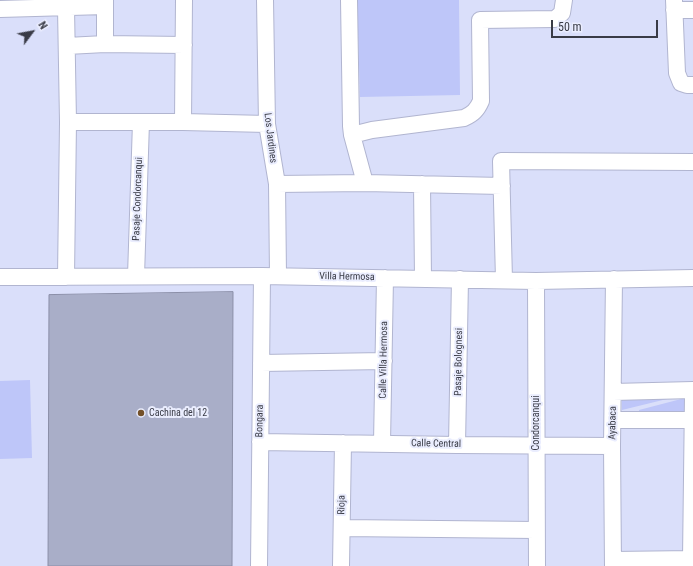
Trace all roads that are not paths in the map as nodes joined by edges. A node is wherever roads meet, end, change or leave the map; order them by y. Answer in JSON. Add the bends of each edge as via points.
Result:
{"nodes":[{"id":1,"x":184,"y":0,"type":"edge"},
{"id":2,"x":265,"y":0,"type":"edge"},
{"id":3,"x":349,"y":0,"type":"edge"},
{"id":4,"x":564,"y":0,"type":"edge"},
{"id":5,"x":105,"y":3,"type":"edge"},
{"id":6,"x":674,"y":5,"type":"edge"},
{"id":7,"x":66,"y":8,"type":"junction"},
{"id":8,"x":0,"y":9,"type":"edge"},
{"id":9,"x":693,"y":10,"type":"edge"},
{"id":10,"x":105,"y":44,"type":"junction"},
{"id":11,"x":184,"y":45,"type":"junction"},
{"id":12,"x":67,"y":46,"type":"junction"},
{"id":13,"x":693,"y":85,"type":"edge"},
{"id":14,"x":68,"y":122,"type":"junction"},
{"id":15,"x":141,"y":122,"type":"junction"},
{"id":16,"x":183,"y":122,"type":"junction"},
{"id":17,"x":267,"y":124,"type":"junction"},
{"id":18,"x":352,"y":135,"type":"junction"},
{"id":19,"x":693,"y":162,"type":"edge"},
{"id":20,"x":365,"y":183,"type":"junction"},
{"id":21,"x":277,"y":184,"type":"junction"},
{"id":22,"x":422,"y":184,"type":"junction"},
{"id":23,"x":502,"y":186,"type":"junction"},
{"id":24,"x":136,"y":276,"type":"junction"},
{"id":25,"x":262,"y":276,"type":"junction"},
{"id":26,"x":278,"y":276,"type":"junction"},
{"id":27,"x":0,"y":277,"type":"edge"},
{"id":28,"x":66,"y":277,"type":"junction"},
{"id":29,"x":385,"y":278,"type":"junction"},
{"id":30,"x":423,"y":278,"type":"junction"},
{"id":31,"x":693,"y":278,"type":"edge"},
{"id":32,"x":460,"y":279,"type":"junction"},
{"id":33,"x":614,"y":279,"type":"junction"},
{"id":34,"x":504,"y":280,"type":"junction"},
{"id":35,"x":536,"y":281,"type":"junction"},
{"id":36,"x":384,"y":362,"type":"junction"},
{"id":37,"x":261,"y":363,"type":"junction"},
{"id":38,"x":693,"y":390,"type":"edge"},
{"id":39,"x":613,"y":392,"type":"junction"},
{"id":40,"x":693,"y":396,"type":"edge"},
{"id":41,"x":613,"y":420,"type":"junction"},
{"id":42,"x":693,"y":420,"type":"edge"},
{"id":43,"x":260,"y":442,"type":"junction"},
{"id":44,"x":343,"y":443,"type":"junction"},
{"id":45,"x":382,"y":443,"type":"junction"},
{"id":46,"x":458,"y":445,"type":"junction"},
{"id":47,"x":536,"y":446,"type":"junction"},
{"id":48,"x":612,"y":446,"type":"junction"},
{"id":49,"x":342,"y":528,"type":"junction"},
{"id":50,"x":536,"y":530,"type":"junction"},
{"id":51,"x":692,"y":559,"type":"edge"},
{"id":52,"x":613,"y":563,"type":"edge"},
{"id":53,"x":259,"y":566,"type":"edge"},
{"id":54,"x":341,"y":566,"type":"edge"},
{"id":55,"x":537,"y":566,"type":"edge"}],
"edges":[{"from":1,"to":11,"type":"street"},
{"from":2,"to":17,"type":"street","name":"Los Jardines"},
{"from":3,"to":18,"type":"street"},
{"from":4,"to":18,"type":"street","via":[[562,13],[554,19],[480,20],[481,100],[473,114],[464,118]]},
{"from":5,"to":7,"type":"street"},
{"from":5,"to":10,"type":"street"},
{"from":6,"to":9,"type":"street"},
{"from":6,"to":13,"type":"street","via":[[677,73],[681,83]]},
{"from":7,"to":8,"type":"street"},
{"from":7,"to":12,"type":"street"},
{"from":10,"to":11,"type":"street"},
{"from":10,"to":12,"type":"street"},
{"from":11,"to":16,"type":"street"},
{"from":12,"to":14,"type":"street"},
{"from":14,"to":15,"type":"street"},
{"from":14,"to":28,"type":"street"},
{"from":15,"to":16,"type":"street"},
{"from":15,"to":24,"type":"street","name":"Pasaje Condorcanqui"},
{"from":16,"to":17,"type":"street"},
{"from":17,"to":21,"type":"street","name":"Los Jardines"},
{"from":18,"to":20,"type":"street"},
{"from":19,"to":23,"type":"street","via":[[501,161]]},
{"from":20,"to":21,"type":"street"},
{"from":20,"to":22,"type":"street"},
{"from":21,"to":26,"type":"street","name":"Los Jardines"},
{"from":22,"to":23,"type":"street"},
{"from":22,"to":30,"type":"street"},
{"from":23,"to":34,"type":"street"},
{"from":24,"to":25,"type":"street","name":"Villa Hermosa"},
{"from":24,"to":28,"type":"street","name":"Villa Hermosa"},
{"from":25,"to":26,"type":"street","name":"Villa Hermosa"},
{"from":25,"to":37,"type":"street","name":"Bongara"},
{"from":26,"to":29,"type":"street","name":"Villa Hermosa"},
{"from":27,"to":28,"type":"street","name":"Villa Hermosa"},
{"from":29,"to":30,"type":"street","name":"Villa Hermosa"},
{"from":29,"to":36,"type":"street","name":"Calle Villa Hermosa"},
{"from":30,"to":32,"type":"street","name":"Villa Hermosa"},
{"from":31,"to":33,"type":"street","name":"Villa Hermosa"},
{"from":32,"to":34,"type":"street","name":"Villa Hermosa"},
{"from":32,"to":46,"type":"street","name":"Pasaje Bolognesi"},
{"from":33,"to":35,"type":"street","name":"Villa Hermosa"},
{"from":33,"to":39,"type":"street","name":"Ayabaca"},
{"from":34,"to":35,"type":"street","name":"Villa Hermosa"},
{"from":35,"to":47,"type":"street","name":"Condorcanqui"},
{"from":36,"to":37,"type":"street"},
{"from":36,"to":45,"type":"street","name":"Calle Villa Hermosa"},
{"from":37,"to":43,"type":"street","name":"Bongara"},
{"from":38,"to":39,"type":"street"},
{"from":39,"to":41,"type":"street","name":"Ayabaca"},
{"from":40,"to":42,"type":"street"},
{"from":41,"to":42,"type":"street"},
{"from":41,"to":48,"type":"street","name":"Ayabaca"},
{"from":42,"to":51,"type":"street"},
{"from":43,"to":44,"type":"street","name":"Calle Central"},
{"from":43,"to":53,"type":"street","name":"Bongara"},
{"from":44,"to":45,"type":"street","name":"Calle Central"},
{"from":44,"to":49,"type":"street","name":"Rioja"},
{"from":45,"to":46,"type":"street","name":"Calle Central"},
{"from":46,"to":47,"type":"street","name":"Calle Central"},
{"from":47,"to":48,"type":"street","name":"Calle Central"},
{"from":47,"to":50,"type":"street","name":"Condorcanqui"},
{"from":48,"to":52,"type":"street","name":"Ayabaca"},
{"from":49,"to":50,"type":"street"},
{"from":49,"to":54,"type":"street","name":"Rioja"},
{"from":50,"to":55,"type":"street","name":"Condorcanqui"},
{"from":51,"to":52,"type":"street"}]}
